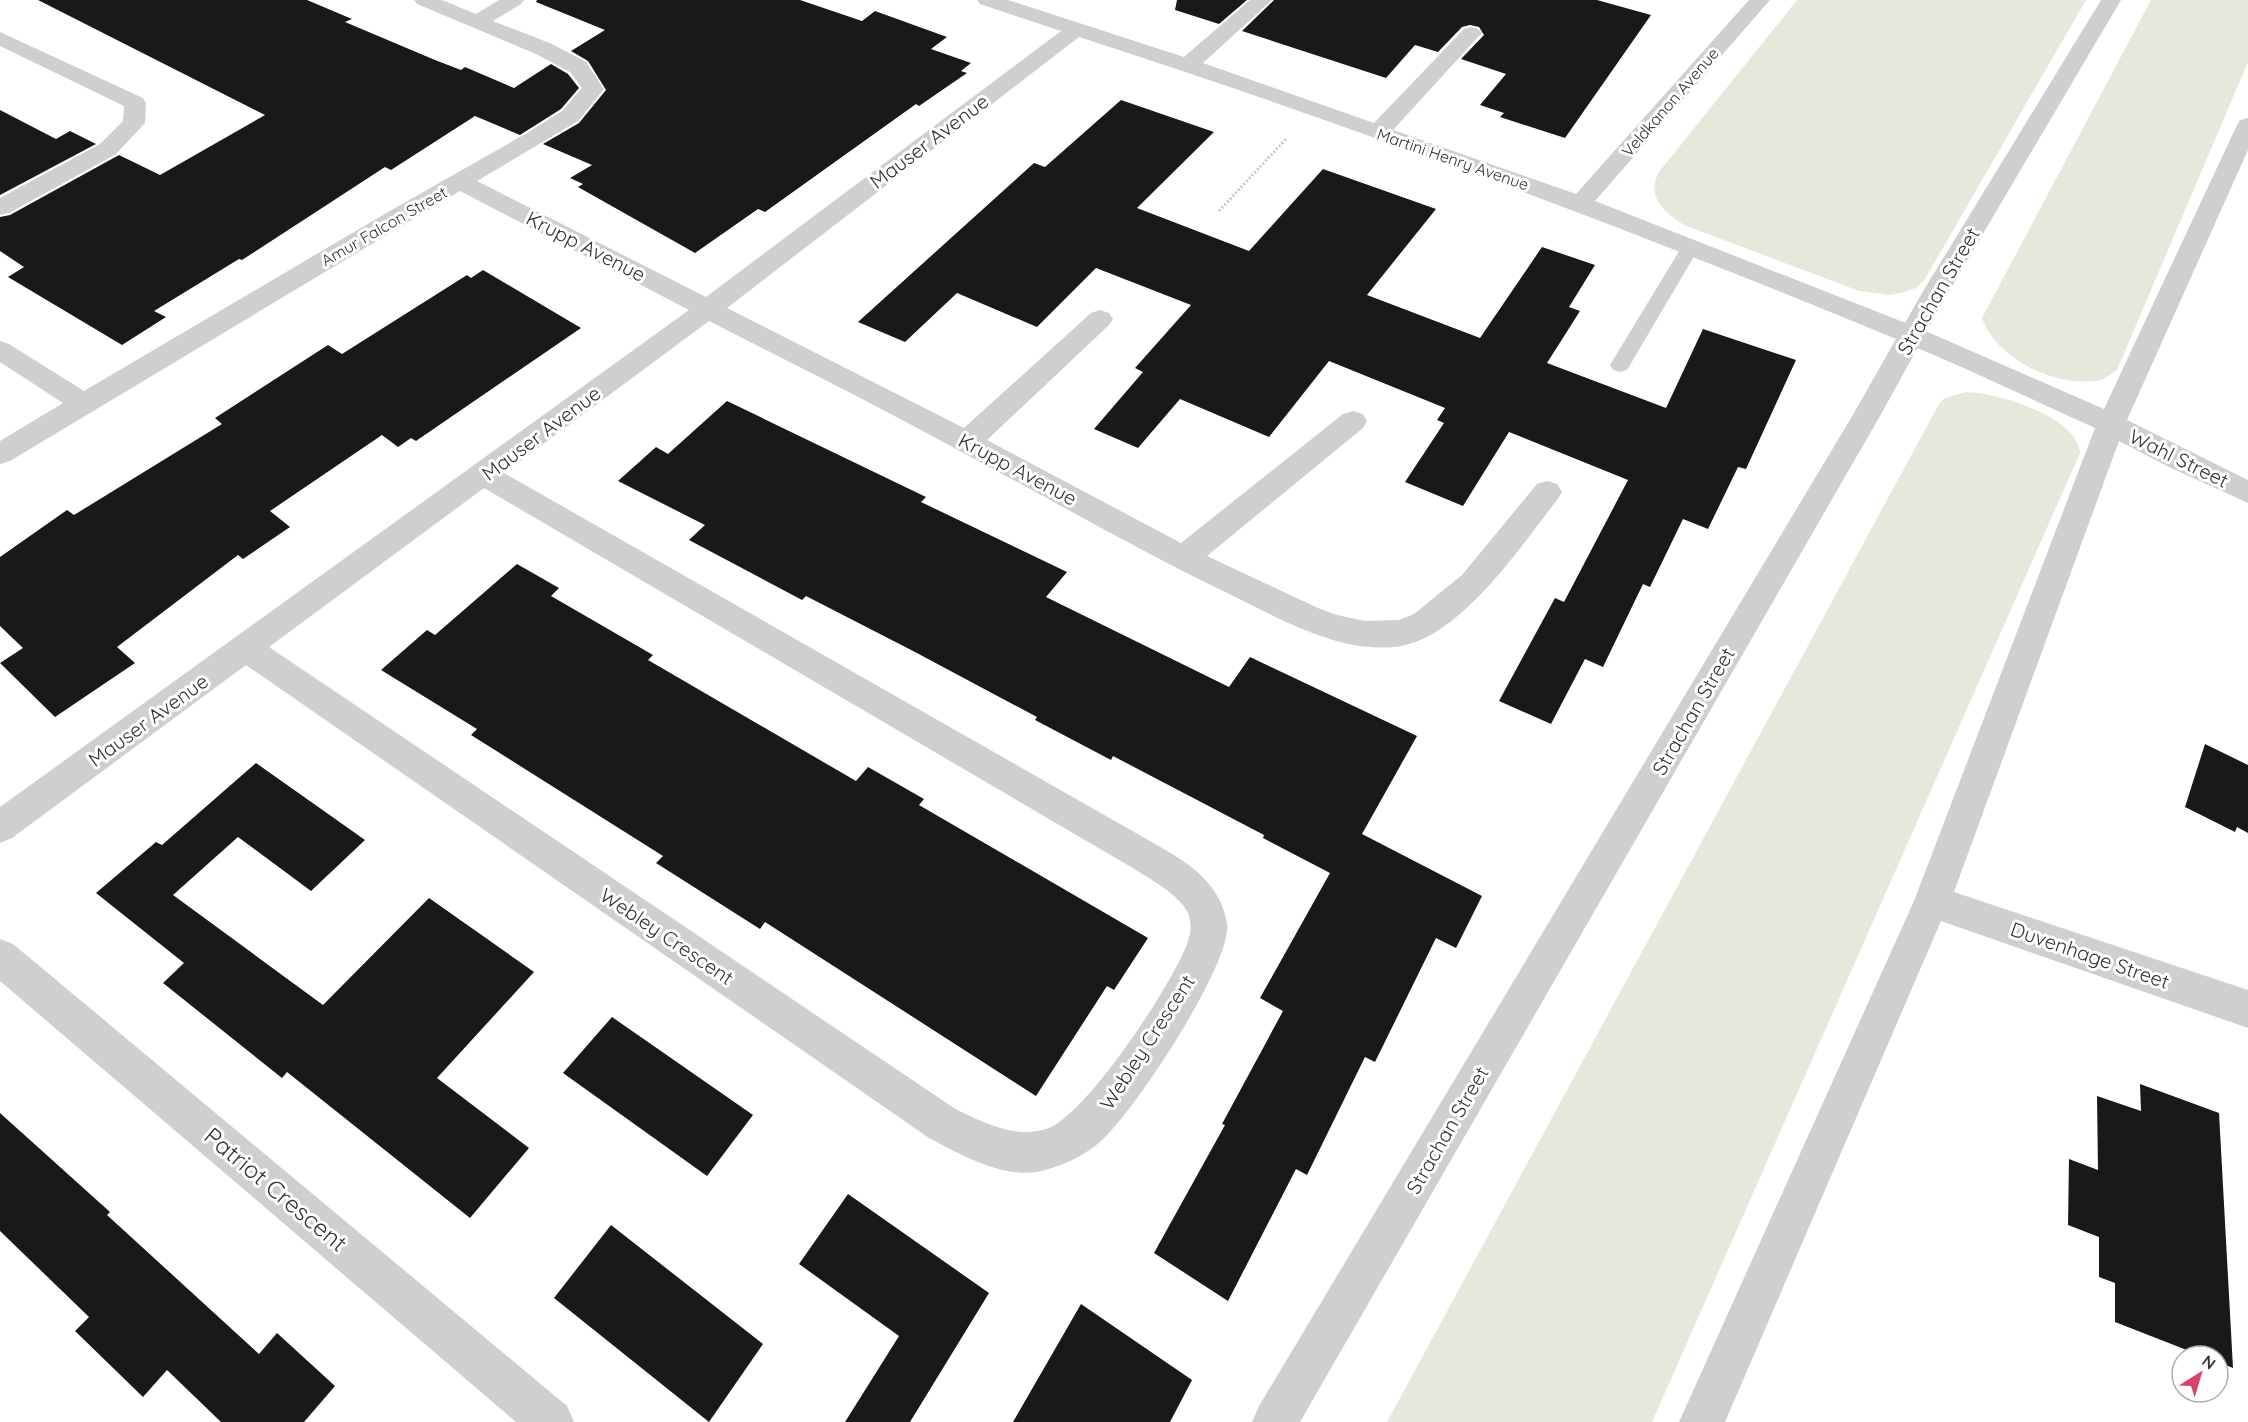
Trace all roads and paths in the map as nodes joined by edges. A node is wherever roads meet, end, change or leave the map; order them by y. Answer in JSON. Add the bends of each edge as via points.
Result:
{"nodes":[{"id":1,"x":423,"y":0,"type":"edge"},
{"id":2,"x":514,"y":0,"type":"edge"},
{"id":3,"x":987,"y":0,"type":"edge"},
{"id":4,"x":1262,"y":0,"type":"edge"},
{"id":5,"x":1760,"y":0,"type":"edge"},
{"id":6,"x":2111,"y":0,"type":"edge"},
{"id":7,"x":1016,"y":4,"type":"edge"},
{"id":8,"x":478,"y":21,"type":"junction"},
{"id":9,"x":1075,"y":30,"type":"junction"},
{"id":10,"x":1472,"y":33,"type":"dead end"},
{"id":11,"x":0,"y":38,"type":"edge"},
{"id":12,"x":1188,"y":65,"type":"junction"},
{"id":13,"x":1313,"y":110,"type":"junction"},
{"id":14,"x":2248,"y":125,"type":"edge"},
{"id":15,"x":1378,"y":132,"type":"junction"},
{"id":16,"x":2238,"y":175,"type":"edge"},
{"id":17,"x":460,"y":182,"type":"junction"},
{"id":18,"x":1580,"y":204,"type":"junction"},
{"id":19,"x":0,"y":208,"type":"edge"},
{"id":20,"x":1219,"y":211,"type":"dead end"},
{"id":21,"x":1690,"y":248,"type":"junction"},
{"id":22,"x":709,"y":308,"type":"junction"},
{"id":23,"x":1100,"y":319,"type":"dead end"},
{"id":24,"x":1912,"y":335,"type":"junction"},
{"id":25,"x":0,"y":350,"type":"edge"},
{"id":26,"x":1620,"y":365,"type":"dead end"},
{"id":27,"x":83,"y":403,"type":"junction"},
{"id":28,"x":1353,"y":421,"type":"dead end"},
{"id":29,"x":2111,"y":424,"type":"junction"},
{"id":30,"x":967,"y":442,"type":"junction"},
{"id":31,"x":0,"y":454,"type":"edge"},
{"id":32,"x":484,"y":475,"type":"junction"},
{"id":33,"x":1547,"y":492,"type":"dead end"},
{"id":34,"x":2248,"y":492,"type":"edge"},
{"id":35,"x":1183,"y":558,"type":"junction"},
{"id":36,"x":246,"y":649,"type":"junction"},
{"id":37,"x":0,"y":827,"type":"edge"},
{"id":38,"x":1932,"y":901,"type":"junction"},
{"id":39,"x":0,"y":957,"type":"edge"},
{"id":40,"x":2248,"y":1009,"type":"edge"},
{"id":41,"x":551,"y":1422,"type":"edge"},
{"id":42,"x":1275,"y":1422,"type":"edge"},
{"id":43,"x":1702,"y":1422,"type":"edge"}],
"edges":[{"from":1,"to":8,"type":"street","name":"Amur Falcon Street"},
{"from":2,"to":8,"type":"street"},
{"from":3,"to":7,"type":"street","name":"Martini Henry Avenue"},
{"from":4,"to":12,"type":"street"},
{"from":5,"to":18,"type":"street","name":"Veldkanon Avenue"},
{"from":6,"to":24,"type":"street","name":"Strachan Street"},
{"from":7,"to":9,"type":"street","name":"Martini Henry Avenue"},
{"from":8,"to":17,"type":"street","name":"Amur Falcon Street","via":[[578,67],[593,89],[570,116]]},
{"from":9,"to":12,"type":"street","name":"Martini Henry Avenue"},
{"from":9,"to":22,"type":"street","name":"Mauser Avenue"},
{"from":10,"to":15,"type":"street"},
{"from":11,"to":19,"type":"street","via":[[135,103],[135,123],[108,148]]},
{"from":12,"to":13,"type":"street","name":"Martini Henry Avenue"},
{"from":13,"to":15,"type":"street","name":"Martini Henry Avenue"},
{"from":13,"to":20,"type":"path"},
{"from":14,"to":16,"type":"street"},
{"from":15,"to":18,"type":"street","name":"Martini Henry Avenue"},
{"from":16,"to":29,"type":"street"},
{"from":17,"to":22,"type":"street","name":"Krupp Avenue"},
{"from":17,"to":27,"type":"street","name":"Amur Falcon Street"},
{"from":18,"to":21,"type":"street","name":"Martini Henry Avenue"},
{"from":21,"to":24,"type":"street","name":"Martini Henry Avenue"},
{"from":21,"to":26,"type":"lane"},
{"from":22,"to":30,"type":"street","name":"Krupp Avenue"},
{"from":22,"to":32,"type":"street","name":"Mauser Avenue"},
{"from":23,"to":30,"type":"street"},
{"from":24,"to":29,"type":"street","name":"Wahl Street"},
{"from":24,"to":42,"type":"street","name":"Strachan Street"},
{"from":25,"to":27,"type":"street"},
{"from":27,"to":31,"type":"street","name":"Amur Falcon Street"},
{"from":28,"to":35,"type":"street"},
{"from":29,"to":34,"type":"street","name":"Wahl Street"},
{"from":29,"to":38,"type":"street"},
{"from":30,"to":35,"type":"street","name":"Krupp Avenue"},
{"from":32,"to":36,"type":"street","name":"Mauser Avenue"},
{"from":32,"to":36,"type":"street","name":"Webley Crescent","via":[[1144,856],[1190,889],[1204,906],[1209,932],[1200,961],[1129,1076],[1088,1126],[1064,1142],[1029,1152],[991,1146],[944,1124]]},
{"from":33,"to":35,"type":"street","name":"Krupp Avenue","via":[[1473,584],[1425,623],[1401,633],[1365,634],[1336,627]]},
{"from":36,"to":37,"type":"street","name":"Mauser Avenue"},
{"from":38,"to":40,"type":"street","name":"Duvenhage Street"},
{"from":38,"to":43,"type":"street"},
{"from":39,"to":41,"type":"street","name":"Patriot Crescent"}]}
